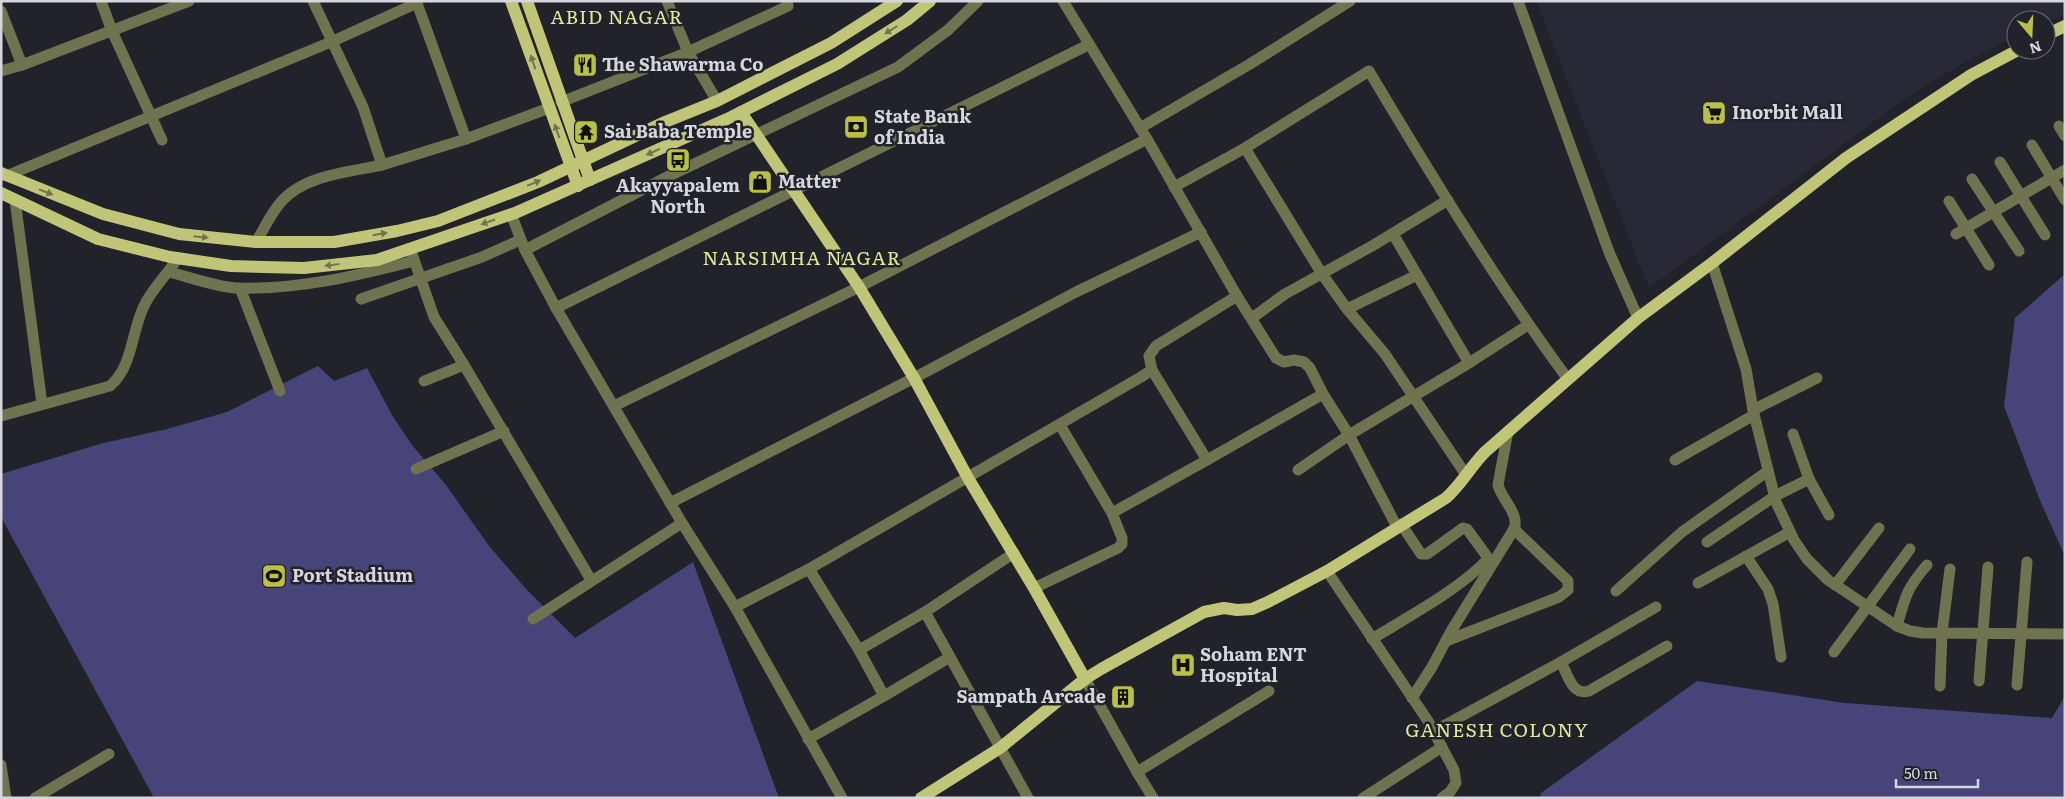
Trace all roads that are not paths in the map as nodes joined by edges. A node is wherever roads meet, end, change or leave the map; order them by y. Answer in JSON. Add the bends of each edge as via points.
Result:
{"nodes":[{"id":1,"x":101,"y":1,"type":"edge"},
{"id":2,"x":189,"y":1,"type":"edge"},
{"id":3,"x":314,"y":1,"type":"edge"},
{"id":4,"x":511,"y":1,"type":"edge"},
{"id":5,"x":527,"y":1,"type":"edge"},
{"id":6,"x":667,"y":1,"type":"edge"},
{"id":7,"x":898,"y":1,"type":"edge"},
{"id":8,"x":930,"y":1,"type":"edge"},
{"id":9,"x":978,"y":1,"type":"edge"},
{"id":10,"x":1063,"y":1,"type":"edge"},
{"id":11,"x":1350,"y":1,"type":"edge"},
{"id":12,"x":1518,"y":1,"type":"edge"},
{"id":13,"x":417,"y":2,"type":"edge"},
{"id":14,"x":790,"y":3,"type":"edge"},
{"id":15,"x":1,"y":11,"type":"edge"},
{"id":16,"x":112,"y":31,"type":"junction"},
{"id":17,"x":331,"y":42,"type":"junction"},
{"id":18,"x":1088,"y":45,"type":"junction"},
{"id":19,"x":688,"y":52,"type":"junction"},
{"id":20,"x":2006,"y":56,"type":"edge"},
{"id":21,"x":22,"y":65,"type":"junction"},
{"id":22,"x":1,"y":71,"type":"edge"},
{"id":23,"x":717,"y":101,"type":"junction"},
{"id":24,"x":561,"y":102,"type":"junction"},
{"id":25,"x":549,"y":108,"type":"junction"},
{"id":26,"x":741,"y":112,"type":"junction"},
{"id":27,"x":151,"y":114,"type":"junction"},
{"id":28,"x":1140,"y":128,"type":"junction"},
{"id":29,"x":757,"y":135,"type":"junction"},
{"id":30,"x":1147,"y":138,"type":"junction"},
{"id":31,"x":466,"y":139,"type":"junction"},
{"id":32,"x":162,"y":140,"type":"dead end"},
{"id":33,"x":2032,"y":145,"type":"dead end"},
{"id":34,"x":1245,"y":148,"type":"junction"},
{"id":35,"x":583,"y":161,"type":"junction"},
{"id":36,"x":2000,"y":162,"type":"dead end"},
{"id":37,"x":382,"y":165,"type":"junction"},
{"id":38,"x":570,"y":166,"type":"junction"},
{"id":39,"x":2065,"y":170,"type":"edge"},
{"id":40,"x":4,"y":174,"type":"edge"},
{"id":41,"x":2052,"y":178,"type":"junction"},
{"id":42,"x":1972,"y":179,"type":"dead end"},
{"id":43,"x":590,"y":180,"type":"junction"},
{"id":44,"x":578,"y":186,"type":"junction"},
{"id":45,"x":1174,"y":187,"type":"junction"},
{"id":46,"x":794,"y":190,"type":"junction"},
{"id":47,"x":1,"y":193,"type":"edge"},
{"id":48,"x":2020,"y":196,"type":"junction"},
{"id":49,"x":16,"y":200,"type":"junction"},
{"id":50,"x":1448,"y":200,"type":"junction"},
{"id":51,"x":2065,"y":200,"type":"edge"},
{"id":52,"x":1948,"y":201,"type":"dead end"},
{"id":53,"x":1992,"y":213,"type":"junction"},
{"id":54,"x":511,"y":214,"type":"junction"},
{"id":55,"x":1960,"y":231,"type":"junction"},
{"id":56,"x":1201,"y":232,"type":"junction"},
{"id":57,"x":1393,"y":234,"type":"junction"},
{"id":58,"x":2045,"y":235,"type":"dead end"},
{"id":59,"x":256,"y":242,"type":"junction"},
{"id":60,"x":522,"y":245,"type":"junction"},
{"id":61,"x":410,"y":249,"type":"junction"},
{"id":62,"x":2019,"y":251,"type":"dead end"},
{"id":63,"x":178,"y":258,"type":"junction"},
{"id":64,"x":414,"y":261,"type":"junction"},
{"id":65,"x":1712,"y":263,"type":"junction"},
{"id":66,"x":1989,"y":265,"type":"dead end"},
{"id":67,"x":169,"y":272,"type":"junction"},
{"id":68,"x":1322,"y":274,"type":"junction"},
{"id":69,"x":1417,"y":275,"type":"junction"},
{"id":70,"x":420,"y":278,"type":"junction"},
{"id":71,"x":859,"y":287,"type":"junction"},
{"id":72,"x":240,"y":288,"type":"junction"},
{"id":73,"x":1237,"y":296,"type":"junction"},
{"id":74,"x":361,"y":299,"type":"dead end"},
{"id":75,"x":556,"y":308,"type":"junction"},
{"id":76,"x":1347,"y":309,"type":"junction"},
{"id":77,"x":1252,"y":318,"type":"junction"},
{"id":78,"x":1638,"y":318,"type":"junction"},
{"id":79,"x":1528,"y":325,"type":"junction"},
{"id":80,"x":1469,"y":364,"type":"junction"},
{"id":81,"x":464,"y":365,"type":"junction"},
{"id":82,"x":1152,"y":370,"type":"junction"},
{"id":83,"x":914,"y":378,"type":"junction"},
{"id":84,"x":1567,"y":378,"type":"junction"},
{"id":85,"x":1816,"y":378,"type":"dead end"},
{"id":86,"x":424,"y":381,"type":"dead end"},
{"id":87,"x":280,"y":390,"type":"dead end"},
{"id":88,"x":1323,"y":394,"type":"junction"},
{"id":89,"x":1414,"y":395,"type":"junction"},
{"id":90,"x":42,"y":404,"type":"junction"},
{"id":91,"x":614,"y":406,"type":"junction"},
{"id":92,"x":1754,"y":413,"type":"junction"},
{"id":93,"x":1,"y":416,"type":"edge"},
{"id":94,"x":1060,"y":425,"type":"junction"},
{"id":95,"x":504,"y":431,"type":"junction"},
{"id":96,"x":1508,"y":431,"type":"junction"},
{"id":97,"x":1793,"y":434,"type":"dead end"},
{"id":98,"x":1349,"y":435,"type":"junction"},
{"id":99,"x":1207,"y":460,"type":"junction"},
{"id":100,"x":1675,"y":460,"type":"dead end"},
{"id":101,"x":416,"y":469,"type":"dead end"},
{"id":102,"x":1298,"y":470,"type":"dead end"},
{"id":103,"x":1768,"y":471,"type":"junction"},
{"id":104,"x":1466,"y":475,"type":"junction"},
{"id":105,"x":968,"y":478,"type":"junction"},
{"id":106,"x":1809,"y":479,"type":"junction"},
{"id":107,"x":1775,"y":496,"type":"junction"},
{"id":108,"x":670,"y":503,"type":"junction"},
{"id":109,"x":1112,"y":513,"type":"junction"},
{"id":110,"x":1829,"y":515,"type":"dead end"},
{"id":111,"x":682,"y":523,"type":"junction"},
{"id":112,"x":1399,"y":526,"type":"junction"},
{"id":113,"x":1879,"y":528,"type":"dead end"},
{"id":114,"x":1514,"y":529,"type":"junction"},
{"id":115,"x":1790,"y":532,"type":"junction"},
{"id":116,"x":1707,"y":542,"type":"dead end"},
{"id":117,"x":1910,"y":549,"type":"dead end"},
{"id":118,"x":1014,"y":553,"type":"junction"},
{"id":119,"x":1746,"y":556,"type":"junction"},
{"id":120,"x":2027,"y":562,"type":"dead end"},
{"id":121,"x":1927,"y":565,"type":"dead end"},
{"id":122,"x":1988,"y":567,"type":"dead end"},
{"id":123,"x":809,"y":569,"type":"junction"},
{"id":124,"x":1950,"y":569,"type":"dead end"},
{"id":125,"x":1327,"y":571,"type":"junction"},
{"id":126,"x":591,"y":580,"type":"junction"},
{"id":127,"x":1698,"y":583,"type":"dead end"},
{"id":128,"x":1835,"y":585,"type":"junction"},
{"id":129,"x":1034,"y":588,"type":"junction"},
{"id":130,"x":1616,"y":591,"type":"dead end"},
{"id":131,"x":1866,"y":606,"type":"junction"},
{"id":132,"x":734,"y":607,"type":"junction"},
{"id":133,"x":1656,"y":607,"type":"dead end"},
{"id":134,"x":925,"y":612,"type":"junction"},
{"id":135,"x":533,"y":619,"type":"dead end"},
{"id":136,"x":1897,"y":626,"type":"junction"},
{"id":137,"x":1942,"y":633,"type":"junction"},
{"id":138,"x":1983,"y":633,"type":"junction"},
{"id":139,"x":2021,"y":634,"type":"junction"},
{"id":140,"x":2065,"y":634,"type":"edge"},
{"id":141,"x":1372,"y":639,"type":"junction"},
{"id":142,"x":1446,"y":640,"type":"junction"},
{"id":143,"x":1667,"y":646,"type":"dead end"},
{"id":144,"x":859,"y":650,"type":"junction"},
{"id":145,"x":1834,"y":652,"type":"dead end"},
{"id":146,"x":950,"y":657,"type":"junction"},
{"id":147,"x":1781,"y":657,"type":"dead end"},
{"id":148,"x":1561,"y":662,"type":"junction"},
{"id":149,"x":1085,"y":679,"type":"junction"},
{"id":150,"x":1979,"y":681,"type":"dead end"},
{"id":151,"x":2017,"y":685,"type":"dead end"},
{"id":152,"x":1940,"y":686,"type":"dead end"},
{"id":153,"x":1269,"y":691,"type":"dead end"},
{"id":154,"x":884,"y":696,"type":"junction"},
{"id":155,"x":1412,"y":698,"type":"junction"},
{"id":156,"x":1434,"y":732,"type":"junction"},
{"id":157,"x":808,"y":739,"type":"junction"},
{"id":158,"x":1442,"y":747,"type":"junction"},
{"id":159,"x":1000,"y":748,"type":"junction"},
{"id":160,"x":109,"y":754,"type":"dead end"},
{"id":161,"x":1,"y":765,"type":"edge"},
{"id":162,"x":1137,"y":772,"type":"junction"},
{"id":163,"x":6,"y":798,"type":"edge"},
{"id":164,"x":35,"y":798,"type":"edge"},
{"id":165,"x":842,"y":798,"type":"edge"},
{"id":166,"x":921,"y":798,"type":"edge"},
{"id":167,"x":1028,"y":798,"type":"edge"},
{"id":168,"x":1153,"y":798,"type":"edge"},
{"id":169,"x":1363,"y":798,"type":"edge"},
{"id":170,"x":1442,"y":798,"type":"edge"}],
"edges":[{"from":1,"to":16,"type":"street"},
{"from":2,"to":16,"type":"street"},
{"from":3,"to":17,"type":"street"},
{"from":25,"to":4,"type":"main road","one_way":true},
{"from":5,"to":24,"type":"main road"},
{"from":6,"to":19,"type":"street"},
{"from":7,"to":23,"type":"main road","via":[[831,43]]},
{"from":8,"to":26,"type":"main road","one_way":true,"via":[[907,20],[837,64]]},
{"from":9,"to":29,"type":"street","via":[[948,30],[898,67]]},
{"from":10,"to":18,"type":"street"},
{"from":11,"to":28,"type":"street"},
{"from":12,"to":78,"type":"street","via":[[1609,252]]},
{"from":13,"to":17,"type":"street"},
{"from":13,"to":31,"type":"street"},
{"from":14,"to":19,"type":"street"},
{"from":15,"to":21,"type":"street"},
{"from":16,"to":21,"type":"street"},
{"from":16,"to":27,"type":"street"},
{"from":17,"to":27,"type":"street"},
{"from":17,"to":37,"type":"street","via":[[362,107]]},
{"from":18,"to":28,"type":"street"},
{"from":18,"to":46,"type":"street"},
{"from":19,"to":23,"type":"street"},
{"from":19,"to":24,"type":"street"},
{"from":20,"to":65,"type":"main road","via":[[1971,75],[1846,158]]},
{"from":21,"to":22,"type":"street"},
{"from":23,"to":35,"type":"main road"},
{"from":24,"to":35,"type":"main road"},
{"from":25,"to":31,"type":"street"},
{"from":38,"to":25,"type":"main road","one_way":true},
{"from":26,"to":29,"type":"main road"},
{"from":26,"to":43,"type":"main road","one_way":true},
{"from":27,"to":32,"type":"street"},
{"from":27,"to":40,"type":"street"},
{"from":28,"to":30,"type":"street"},
{"from":29,"to":46,"type":"main road"},
{"from":29,"to":60,"type":"street"},
{"from":30,"to":45,"type":"street"},
{"from":30,"to":71,"type":"street"},
{"from":31,"to":37,"type":"street"},
{"from":33,"to":41,"type":"street"},
{"from":34,"to":45,"type":"street"},
{"from":34,"to":50,"type":"street","via":[[1369,70]]},
{"from":34,"to":68,"type":"street"},
{"from":35,"to":38,"type":"main road"},
{"from":35,"to":43,"type":"main road"},
{"from":36,"to":48,"type":"street"},
{"from":37,"to":59,"type":"street","via":[[315,180],[294,190],[280,202]]},
{"from":38,"to":44,"type":"main road"},
{"from":59,"to":38,"type":"main road","one_way":true,"via":[[334,242],[397,231],[438,220],[538,182]]},
{"from":39,"to":41,"type":"street"},
{"from":40,"to":59,"type":"main road","one_way":true,"via":[[103,214],[179,234]]},
{"from":41,"to":48,"type":"street"},
{"from":41,"to":51,"type":"street"},
{"from":42,"to":53,"type":"street"},
{"from":43,"to":44,"type":"main road"},
{"from":44,"to":54,"type":"main road"},
{"from":45,"to":56,"type":"street"},
{"from":46,"to":71,"type":"main road"},
{"from":46,"to":75,"type":"street"},
{"from":47,"to":49,"type":"main road"},
{"from":48,"to":53,"type":"street"},
{"from":48,"to":58,"type":"street"},
{"from":49,"to":63,"type":"main road","via":[[98,239]]},
{"from":49,"to":90,"type":"street"},
{"from":50,"to":57,"type":"street"},
{"from":50,"to":79,"type":"street"},
{"from":52,"to":55,"type":"street"},
{"from":53,"to":55,"type":"street"},
{"from":53,"to":62,"type":"street"},
{"from":54,"to":60,"type":"street"},
{"from":54,"to":61,"type":"main road","one_way":true},
{"from":55,"to":66,"type":"street"},
{"from":56,"to":73,"type":"street"},
{"from":56,"to":83,"type":"street","via":[[1076,292]]},
{"from":57,"to":68,"type":"street"},
{"from":57,"to":69,"type":"street"},
{"from":60,"to":70,"type":"street"},
{"from":60,"to":75,"type":"street"},
{"from":61,"to":63,"type":"main road","one_way":true,"via":[[377,260],[304,268],[231,266]]},
{"from":61,"to":64,"type":"street"},
{"from":63,"to":67,"type":"street"},
{"from":64,"to":70,"type":"street"},
{"from":64,"to":72,"type":"street","via":[[355,277],[292,287]]},
{"from":65,"to":78,"type":"main road"},
{"from":65,"to":92,"type":"street","via":[[1741,352]]},
{"from":67,"to":72,"type":"street"},
{"from":67,"to":90,"type":"street","via":[[146,302],[120,378],[110,386]]},
{"from":68,"to":76,"type":"street"},
{"from":68,"to":77,"type":"street","via":[[1285,294]]},
{"from":69,"to":76,"type":"street"},
{"from":69,"to":80,"type":"street"},
{"from":70,"to":74,"type":"street"},
{"from":70,"to":81,"type":"street","via":[[434,318]]},
{"from":71,"to":83,"type":"main road"},
{"from":71,"to":91,"type":"street"},
{"from":72,"to":87,"type":"street"},
{"from":73,"to":77,"type":"street"},
{"from":73,"to":82,"type":"street","via":[[1156,346],[1149,356]]},
{"from":75,"to":91,"type":"street"},
{"from":76,"to":89,"type":"street"},
{"from":77,"to":88,"type":"street","via":[[1276,358],[1284,362],[1304,362]]},
{"from":78,"to":84,"type":"main road"},
{"from":79,"to":80,"type":"street"},
{"from":79,"to":84,"type":"street"},
{"from":80,"to":89,"type":"street"},
{"from":81,"to":86,"type":"street"},
{"from":81,"to":95,"type":"street"},
{"from":82,"to":94,"type":"street"},
{"from":82,"to":99,"type":"street"},
{"from":83,"to":105,"type":"main road"},
{"from":83,"to":108,"type":"street"},
{"from":84,"to":96,"type":"main road"},
{"from":85,"to":92,"type":"street"},
{"from":88,"to":98,"type":"street"},
{"from":88,"to":99,"type":"street"},
{"from":89,"to":98,"type":"street"},
{"from":89,"to":104,"type":"street"},
{"from":90,"to":93,"type":"street"},
{"from":91,"to":108,"type":"street"},
{"from":92,"to":100,"type":"street"},
{"from":92,"to":103,"type":"street"},
{"from":94,"to":105,"type":"street"},
{"from":94,"to":109,"type":"street"},
{"from":95,"to":101,"type":"street"},
{"from":95,"to":126,"type":"street"},
{"from":96,"to":104,"type":"main road"},
{"from":96,"to":114,"type":"street","via":[[1498,485],[1500,494],[1515,516],[1517,523]]},
{"from":97,"to":106,"type":"street"},
{"from":98,"to":102,"type":"street"},
{"from":98,"to":112,"type":"street"},
{"from":99,"to":109,"type":"street"},
{"from":103,"to":107,"type":"street"},
{"from":103,"to":130,"type":"street","via":[[1697,520]]},
{"from":104,"to":112,"type":"main road","via":[[1446,498]]},
{"from":105,"to":118,"type":"main road"},
{"from":105,"to":123,"type":"street"},
{"from":106,"to":107,"type":"street"},
{"from":106,"to":110,"type":"street"},
{"from":107,"to":115,"type":"street"},
{"from":107,"to":116,"type":"street"},
{"from":108,"to":111,"type":"street"},
{"from":109,"to":129,"type":"street","via":[[1122,538],[1118,548]]},
{"from":111,"to":126,"type":"street"},
{"from":111,"to":132,"type":"street"},
{"from":112,"to":125,"type":"main road"},
{"from":112,"to":141,"type":"street","via":[[1421,554],[1427,554],[1463,528],[1467,529],[1487,560],[1430,603]]},
{"from":113,"to":128,"type":"street"},
{"from":114,"to":142,"type":"street"},
{"from":114,"to":142,"type":"street","via":[[1568,582],[1568,590]]},
{"from":115,"to":119,"type":"street"},
{"from":115,"to":128,"type":"street","via":[[1807,559]]},
{"from":117,"to":131,"type":"street"},
{"from":118,"to":129,"type":"main road"},
{"from":118,"to":134,"type":"street"},
{"from":119,"to":127,"type":"street"},
{"from":119,"to":147,"type":"street","via":[[1768,589]]},
{"from":120,"to":139,"type":"street"},
{"from":121,"to":136,"type":"street","via":[[1909,588]]},
{"from":122,"to":138,"type":"street"},
{"from":123,"to":132,"type":"street"},
{"from":123,"to":144,"type":"street"},
{"from":124,"to":137,"type":"street"},
{"from":125,"to":141,"type":"street"},
{"from":125,"to":149,"type":"main road","via":[[1252,609],[1224,608],[1204,612]]},
{"from":126,"to":135,"type":"street"},
{"from":128,"to":131,"type":"street"},
{"from":129,"to":149,"type":"main road"},
{"from":131,"to":136,"type":"street"},
{"from":131,"to":145,"type":"street"},
{"from":132,"to":157,"type":"street"},
{"from":133,"to":148,"type":"street"},
{"from":134,"to":144,"type":"street"},
{"from":134,"to":146,"type":"street"},
{"from":136,"to":137,"type":"street","via":[[1910,631]]},
{"from":137,"to":138,"type":"street"},
{"from":137,"to":152,"type":"street"},
{"from":138,"to":139,"type":"street"},
{"from":138,"to":150,"type":"street"},
{"from":139,"to":140,"type":"street"},
{"from":139,"to":151,"type":"street"},
{"from":141,"to":155,"type":"street"},
{"from":142,"to":155,"type":"street"},
{"from":143,"to":148,"type":"street","via":[[1582,693],[1576,691]]},
{"from":144,"to":154,"type":"street"},
{"from":146,"to":154,"type":"street"},
{"from":146,"to":159,"type":"street"},
{"from":148,"to":156,"type":"street"},
{"from":149,"to":159,"type":"main road"},
{"from":149,"to":162,"type":"street"},
{"from":153,"to":162,"type":"street"},
{"from":154,"to":157,"type":"street"},
{"from":155,"to":156,"type":"street"},
{"from":156,"to":158,"type":"street"},
{"from":157,"to":165,"type":"street"},
{"from":158,"to":169,"type":"street"},
{"from":158,"to":170,"type":"street","via":[[1454,770],[1456,783]]},
{"from":159,"to":166,"type":"main road"},
{"from":159,"to":167,"type":"street"},
{"from":160,"to":164,"type":"street"},
{"from":161,"to":163,"type":"street"},
{"from":162,"to":168,"type":"street"}]}
